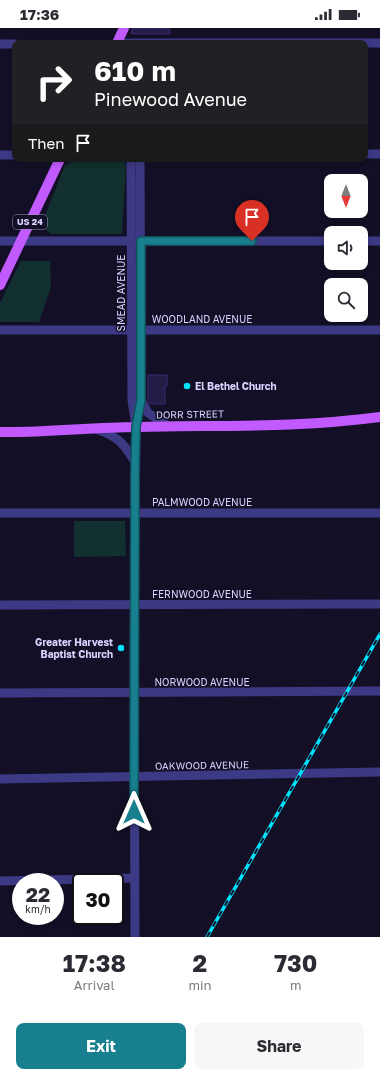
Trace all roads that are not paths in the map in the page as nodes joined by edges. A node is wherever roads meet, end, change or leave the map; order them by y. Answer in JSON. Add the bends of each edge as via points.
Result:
{"nodes":[{"id":1,"x":124,"y":28,"type":"edge"},
{"id":2,"x":118,"y":40,"type":"edge"},
{"id":3,"x":368,"y":43,"type":"edge"},
{"id":4,"x":380,"y":43,"type":"edge"},
{"id":5,"x":0,"y":44,"type":"edge"},
{"id":6,"x":12,"y":44,"type":"edge"},
{"id":7,"x":368,"y":154,"type":"edge"},
{"id":8,"x":380,"y":154,"type":"edge"},
{"id":9,"x":0,"y":155,"type":"edge"},
{"id":10,"x":12,"y":155,"type":"edge"},
{"id":11,"x":59,"y":162,"type":"edge"},
{"id":12,"x":131,"y":162,"type":"edge"},
{"id":13,"x":140,"y":162,"type":"edge"},
{"id":14,"x":0,"y":241,"type":"edge"},
{"id":15,"x":21,"y":241,"type":"junction"},
{"id":16,"x":136,"y":241,"type":"junction"},
{"id":17,"x":324,"y":241,"type":"edge"},
{"id":18,"x":368,"y":241,"type":"edge"},
{"id":19,"x":380,"y":241,"type":"edge"},
{"id":20,"x":0,"y":285,"type":"edge"},
{"id":21,"x":0,"y":330,"type":"edge"},
{"id":22,"x":136,"y":330,"type":"junction"},
{"id":23,"x":380,"y":330,"type":"edge"},
{"id":24,"x":141,"y":400,"type":"junction"},
{"id":25,"x":380,"y":417,"type":"edge"},
{"id":26,"x":168,"y":426,"type":"junction"},
{"id":27,"x":136,"y":427,"type":"junction"},
{"id":28,"x":92,"y":428,"type":"junction"},
{"id":29,"x":0,"y":432,"type":"edge"},
{"id":30,"x":135,"y":463,"type":"junction"},
{"id":31,"x":0,"y":513,"type":"edge"},
{"id":32,"x":135,"y":513,"type":"junction"},
{"id":33,"x":380,"y":513,"type":"edge"},
{"id":34,"x":380,"y":604,"type":"edge"},
{"id":35,"x":134,"y":605,"type":"junction"},
{"id":36,"x":0,"y":606,"type":"edge"},
{"id":37,"x":380,"y":691,"type":"edge"},
{"id":38,"x":0,"y":693,"type":"edge"},
{"id":39,"x":134,"y":693,"type":"junction"},
{"id":40,"x":380,"y":772,"type":"edge"},
{"id":41,"x":134,"y":778,"type":"junction"},
{"id":42,"x":0,"y":779,"type":"edge"},
{"id":43,"x":135,"y":878,"type":"junction"},
{"id":44,"x":0,"y":881,"type":"edge"},
{"id":45,"x":135,"y":937,"type":"edge"}],
"edges":[{"from":1,"to":2,"type":"main road"},
{"from":3,"to":4,"type":"street"},
{"from":5,"to":6,"type":"street"},
{"from":7,"to":8,"type":"street"},
{"from":9,"to":10,"type":"street"},
{"from":11,"to":15,"type":"main road","number":"US 24"},
{"from":12,"to":16,"type":"street","name":"SMEAD AVENUE"},
{"from":13,"to":16,"type":"street","name":"SMEAD AVENUE"},
{"from":14,"to":15,"type":"street"},
{"from":15,"to":16,"type":"street"},
{"from":15,"to":20,"type":"main road","number":"US 24"},
{"from":16,"to":17,"type":"street"},
{"from":16,"to":22,"type":"street","name":"SMEAD AVENUE"},
{"from":18,"to":19,"type":"street"},
{"from":21,"to":22,"type":"street","name":"WOODLAND AVENUE"},
{"from":22,"to":23,"type":"street","name":"WOODLAND AVENUE"},
{"from":22,"to":24,"type":"street","name":"SMEAD AVENUE"},
{"from":22,"to":27,"type":"street","name":"SMEAD AVENUE","via":[[132,400]]},
{"from":24,"to":26,"type":"street","via":[[148,413]]},
{"from":24,"to":27,"type":"street","name":"SMEAD AVENUE"},
{"from":25,"to":26,"type":"main road","name":"DORR STREET","via":[[302,425]]},
{"from":26,"to":27,"type":"main road","name":"DORR STREET"},
{"from":27,"to":28,"type":"main road","name":"DORR STREET"},
{"from":27,"to":30,"type":"street","name":"SMEAD AVENUE"},
{"from":28,"to":29,"type":"main road","name":"DORR STREET"},
{"from":28,"to":30,"type":"street","via":[[119,440],[128,449]]},
{"from":30,"to":32,"type":"street","name":"SMEAD AVENUE"},
{"from":31,"to":32,"type":"street","name":"PALMWOOD AVENUE"},
{"from":32,"to":33,"type":"street","name":"PALMWOOD AVENUE"},
{"from":32,"to":35,"type":"street","name":"SMEAD AVENUE"},
{"from":34,"to":35,"type":"street","name":"FERNWOOD AVENUE"},
{"from":35,"to":36,"type":"street","name":"FERNWOOD AVENUE"},
{"from":35,"to":39,"type":"street","name":"SMEAD AVENUE"},
{"from":37,"to":39,"type":"street","name":"NORWOOD AVENUE"},
{"from":38,"to":39,"type":"street","name":"NORWOOD AVENUE"},
{"from":39,"to":41,"type":"street","name":"SMEAD AVENUE"},
{"from":40,"to":41,"type":"street","name":"OAKWOOD AVENUE"},
{"from":41,"to":42,"type":"street","name":"OAKWOOD AVENUE"},
{"from":41,"to":43,"type":"street","name":"SMEAD AVENUE"},
{"from":43,"to":44,"type":"street"},
{"from":43,"to":45,"type":"street","name":"SMEAD AVENUE"}]}
